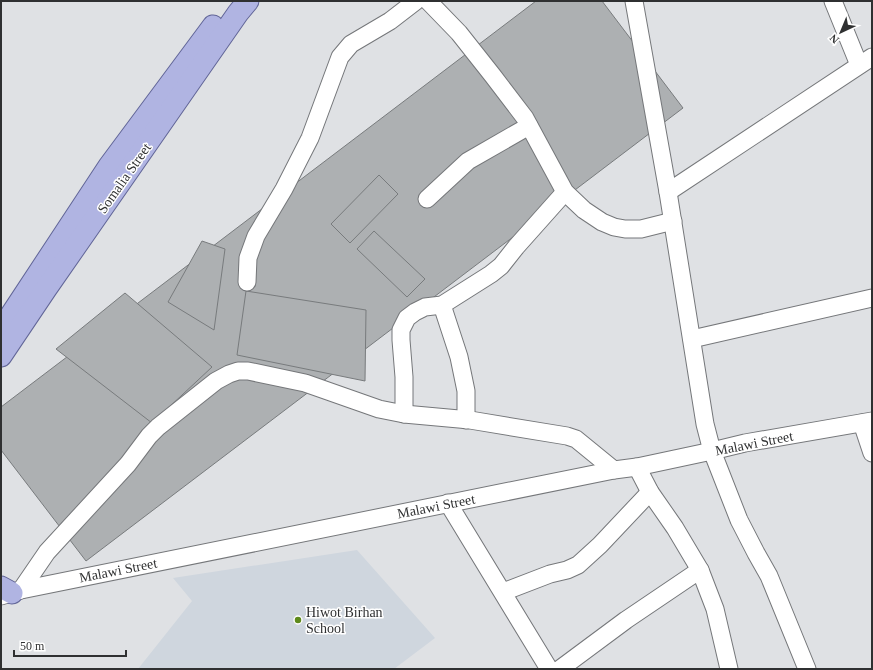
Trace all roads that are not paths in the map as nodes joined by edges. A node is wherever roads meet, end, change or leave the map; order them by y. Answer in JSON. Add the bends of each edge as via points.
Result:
{"nodes":[{"id":1,"x":231,"y":1,"type":"edge"},
{"id":2,"x":248,"y":1,"type":"edge"},
{"id":3,"x":416,"y":1,"type":"edge"},
{"id":4,"x":428,"y":1,"type":"edge"},
{"id":5,"x":634,"y":1,"type":"edge"},
{"id":6,"x":833,"y":1,"type":"edge"},
{"id":7,"x":866,"y":61,"type":"edge"},
{"id":8,"x":529,"y":126,"type":"junction"},
{"id":9,"x":565,"y":192,"type":"junction"},
{"id":10,"x":668,"y":192,"type":"junction"},
{"id":11,"x":428,"y":199,"type":"dead end"},
{"id":12,"x":673,"y":221,"type":"junction"},
{"id":13,"x":247,"y":282,"type":"dead end"},
{"id":14,"x":872,"y":298,"type":"edge"},
{"id":15,"x":442,"y":305,"type":"junction"},
{"id":16,"x":1,"y":330,"type":"edge"},
{"id":17,"x":692,"y":339,"type":"junction"},
{"id":18,"x":1,"y":356,"type":"edge"},
{"id":19,"x":404,"y":414,"type":"junction"},
{"id":20,"x":466,"y":420,"type":"junction"},
{"id":21,"x":867,"y":422,"type":"edge"},
{"id":22,"x":712,"y":451,"type":"junction"},
{"id":23,"x":872,"y":453,"type":"edge"},
{"id":24,"x":638,"y":467,"type":"junction"},
{"id":25,"x":614,"y":470,"type":"junction"},
{"id":26,"x":650,"y":492,"type":"junction"},
{"id":27,"x":448,"y":503,"type":"junction"},
{"id":28,"x":700,"y":570,"type":"junction"},
{"id":29,"x":9,"y":591,"type":"edge"},
{"id":30,"x":502,"y":592,"type":"junction"},
{"id":31,"x":725,"y":666,"type":"edge"},
{"id":32,"x":549,"y":669,"type":"edge"},
{"id":33,"x":560,"y":669,"type":"edge"},
{"id":34,"x":807,"y":669,"type":"edge"}],
"edges":[{"from":1,"to":16,"type":"main road","via":[[109,166]]},
{"from":2,"to":18,"type":"main road","name":"Somalia Street"},
{"from":3,"to":13,"type":"street","via":[[390,21],[351,44],[340,57],[310,138],[256,236],[248,258]]},
{"from":4,"to":8,"type":"street","via":[[468,46]]},
{"from":5,"to":10,"type":"street"},
{"from":6,"to":7,"type":"street"},
{"from":7,"to":10,"type":"street"},
{"from":8,"to":9,"type":"street"},
{"from":8,"to":11,"type":"street","via":[[468,161]]},
{"from":9,"to":12,"type":"street","via":[[584,210],[614,227],[640,229]]},
{"from":9,"to":15,"type":"street","via":[[501,266]]},
{"from":10,"to":12,"type":"street"},
{"from":12,"to":17,"type":"street"},
{"from":14,"to":17,"type":"street"},
{"from":15,"to":19,"type":"street","via":[[425,307],[407,318],[403,324],[401,340]]},
{"from":15,"to":20,"type":"street","via":[[459,357],[466,391]]},
{"from":17,"to":22,"type":"street","via":[[705,424]]},
{"from":19,"to":20,"type":"street"},
{"from":19,"to":29,"type":"street","via":[[379,409],[305,383],[248,372],[238,371],[229,374],[216,381],[158,427],[128,464]]},
{"from":20,"to":25,"type":"street","via":[[576,439]]},
{"from":21,"to":22,"type":"street","name":"Malawi Street"},
{"from":21,"to":23,"type":"street"},
{"from":22,"to":24,"type":"street","name":"Malawi Street"},
{"from":22,"to":34,"type":"street","via":[[739,520],[769,576]]},
{"from":24,"to":25,"type":"street","name":"Malawi Street"},
{"from":24,"to":26,"type":"street"},
{"from":25,"to":27,"type":"street","name":"Malawi Street"},
{"from":26,"to":28,"type":"street"},
{"from":26,"to":30,"type":"street","via":[[606,540],[578,565]]},
{"from":27,"to":29,"type":"street","name":"Malawi Street"},
{"from":27,"to":30,"type":"street"},
{"from":28,"to":31,"type":"street","via":[[715,608]]},
{"from":28,"to":33,"type":"street"},
{"from":30,"to":32,"type":"street"}]}
